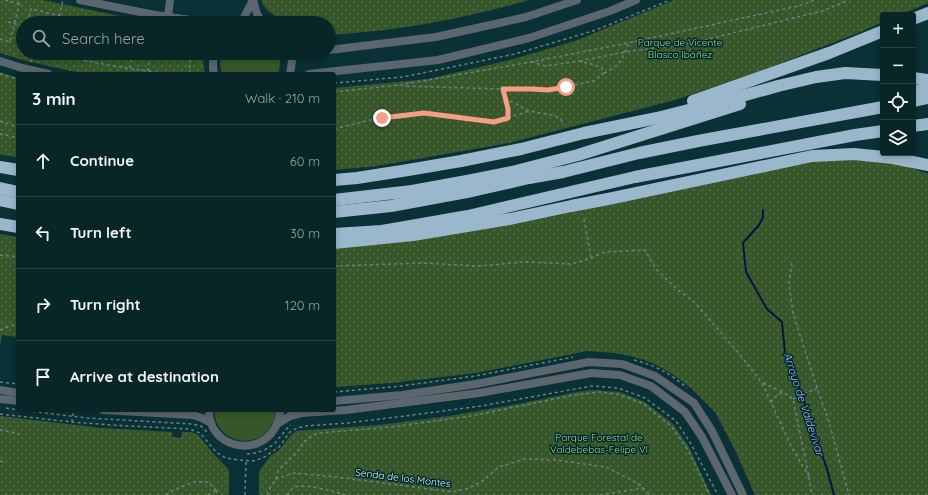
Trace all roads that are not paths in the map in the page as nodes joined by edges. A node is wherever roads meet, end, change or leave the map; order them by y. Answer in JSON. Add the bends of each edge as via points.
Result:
{"nodes":[{"id":1,"x":80,"y":0,"type":"edge"},
{"id":2,"x":170,"y":0,"type":"edge"},
{"id":3,"x":253,"y":0,"type":"edge"},
{"id":4,"x":577,"y":0,"type":"edge"},
{"id":5,"x":636,"y":0,"type":"edge"},
{"id":6,"x":106,"y":3,"type":"edge"},
{"id":7,"x":928,"y":12,"type":"edge"},
{"id":8,"x":162,"y":16,"type":"edge"},
{"id":9,"x":168,"y":16,"type":"edge"},
{"id":10,"x":245,"y":16,"type":"edge"},
{"id":11,"x":258,"y":16,"type":"edge"},
{"id":12,"x":916,"y":18,"type":"edge"},
{"id":13,"x":928,"y":19,"type":"edge"},
{"id":14,"x":916,"y":22,"type":"edge"},
{"id":15,"x":880,"y":33,"type":"edge"},
{"id":16,"x":336,"y":49,"type":"edge"},
{"id":17,"x":212,"y":60,"type":"edge"},
{"id":18,"x":292,"y":60,"type":"edge"},
{"id":19,"x":0,"y":61,"type":"edge"},
{"id":20,"x":38,"y":72,"type":"edge"},
{"id":21,"x":214,"y":72,"type":"edge"},
{"id":22,"x":290,"y":72,"type":"edge"},
{"id":23,"x":327,"y":72,"type":"edge"},
{"id":24,"x":866,"y":74,"type":"junction"},
{"id":25,"x":880,"y":75,"type":"edge"},
{"id":26,"x":916,"y":78,"type":"edge"},
{"id":27,"x":928,"y":80,"type":"edge"},
{"id":28,"x":928,"y":90,"type":"edge"},
{"id":29,"x":916,"y":92,"type":"edge"},
{"id":30,"x":928,"y":98,"type":"edge"},
{"id":31,"x":880,"y":99,"type":"edge"},
{"id":32,"x":916,"y":100,"type":"edge"},
{"id":33,"x":880,"y":108,"type":"edge"},
{"id":34,"x":928,"y":124,"type":"edge"},
{"id":35,"x":916,"y":126,"type":"edge"},
{"id":36,"x":772,"y":127,"type":"junction"},
{"id":37,"x":880,"y":131,"type":"edge"},
{"id":38,"x":584,"y":133,"type":"junction"},
{"id":39,"x":928,"y":165,"type":"edge"},
{"id":40,"x":0,"y":167,"type":"edge"},
{"id":41,"x":16,"y":170,"type":"edge"},
{"id":42,"x":336,"y":180,"type":"edge"},
{"id":43,"x":0,"y":188,"type":"edge"},
{"id":44,"x":16,"y":192,"type":"edge"},
{"id":45,"x":0,"y":200,"type":"edge"},
{"id":46,"x":336,"y":200,"type":"edge"},
{"id":47,"x":16,"y":204,"type":"edge"},
{"id":48,"x":336,"y":212,"type":"edge"},
{"id":49,"x":0,"y":224,"type":"edge"},
{"id":50,"x":16,"y":227,"type":"edge"},
{"id":51,"x":336,"y":234,"type":"edge"},
{"id":52,"x":336,"y":243,"type":"edge"},
{"id":53,"x":0,"y":390,"type":"edge"},
{"id":54,"x":16,"y":392,"type":"edge"},
{"id":55,"x":0,"y":398,"type":"edge"},
{"id":56,"x":336,"y":400,"type":"edge"},
{"id":57,"x":16,"y":401,"type":"edge"},
{"id":58,"x":336,"y":411,"type":"edge"},
{"id":59,"x":133,"y":412,"type":"edge"},
{"id":60,"x":209,"y":412,"type":"edge"},
{"id":61,"x":280,"y":412,"type":"edge"},
{"id":62,"x":317,"y":412,"type":"edge"},
{"id":63,"x":211,"y":423,"type":"junction"},
{"id":64,"x":277,"y":424,"type":"junction"},
{"id":65,"x":732,"y":495,"type":"edge"},
{"id":66,"x":743,"y":495,"type":"edge"}],
"edges":[{"from":1,"to":6,"type":"street"},
{"from":2,"to":9,"type":"street"},
{"from":3,"to":10,"type":"street"},
{"from":3,"to":11,"type":"street"},
{"from":4,"to":16,"type":"street","via":[[526,17],[436,37]]},
{"from":5,"to":23,"type":"street","via":[[529,38],[438,60]]},
{"from":6,"to":8,"type":"street"},
{"from":7,"to":12,"type":"highway"},
{"from":13,"to":14,"type":"highway"},
{"from":15,"to":38,"type":"highway","via":[[706,97]]},
{"from":17,"to":21,"type":"street"},
{"from":18,"to":22,"type":"street"},
{"from":19,"to":20,"type":"street"},
{"from":24,"to":25,"type":"highway"},
{"from":24,"to":38,"type":"highway","via":[[845,73],[816,77],[664,116]]},
{"from":24,"to":46,"type":"highway","via":[[790,87],[578,155],[512,172],[412,191]]},
{"from":26,"to":27,"type":"highway"},
{"from":28,"to":29,"type":"highway"},
{"from":30,"to":32,"type":"highway"},
{"from":31,"to":36,"type":"highway","via":[[835,108]]},
{"from":33,"to":36,"type":"highway"},
{"from":34,"to":35,"type":"highway"},
{"from":36,"to":48,"type":"highway","via":[[639,153],[472,191],[391,206]]},
{"from":37,"to":51,"type":"highway","via":[[635,177],[468,216],[382,231]]},
{"from":38,"to":42,"type":"highway","via":[[461,161]]},
{"from":39,"to":52,"type":"highway","via":[[854,154],[812,156],[510,218],[413,235]]},
{"from":40,"to":41,"type":"highway"},
{"from":43,"to":44,"type":"highway"},
{"from":45,"to":47,"type":"highway"},
{"from":49,"to":50,"type":"highway"},
{"from":53,"to":54,"type":"street"},
{"from":55,"to":57,"type":"street"},
{"from":56,"to":66,"type":"street","via":[[402,395],[476,384],[589,362],[622,364],[655,376],[694,403],[712,431]]},
{"from":58,"to":65,"type":"street","via":[[479,394],[591,373],[620,375],[651,386],[686,412]]},
{"from":59,"to":63,"type":"street","via":[[193,416]]},
{"from":60,"to":63,"type":"street"},
{"from":61,"to":64,"type":"street"},
{"from":62,"to":64,"type":"street","via":[[290,416]]},
{"from":63,"to":64,"type":"street","via":[[224,440],[244,446],[264,440]]}]}
